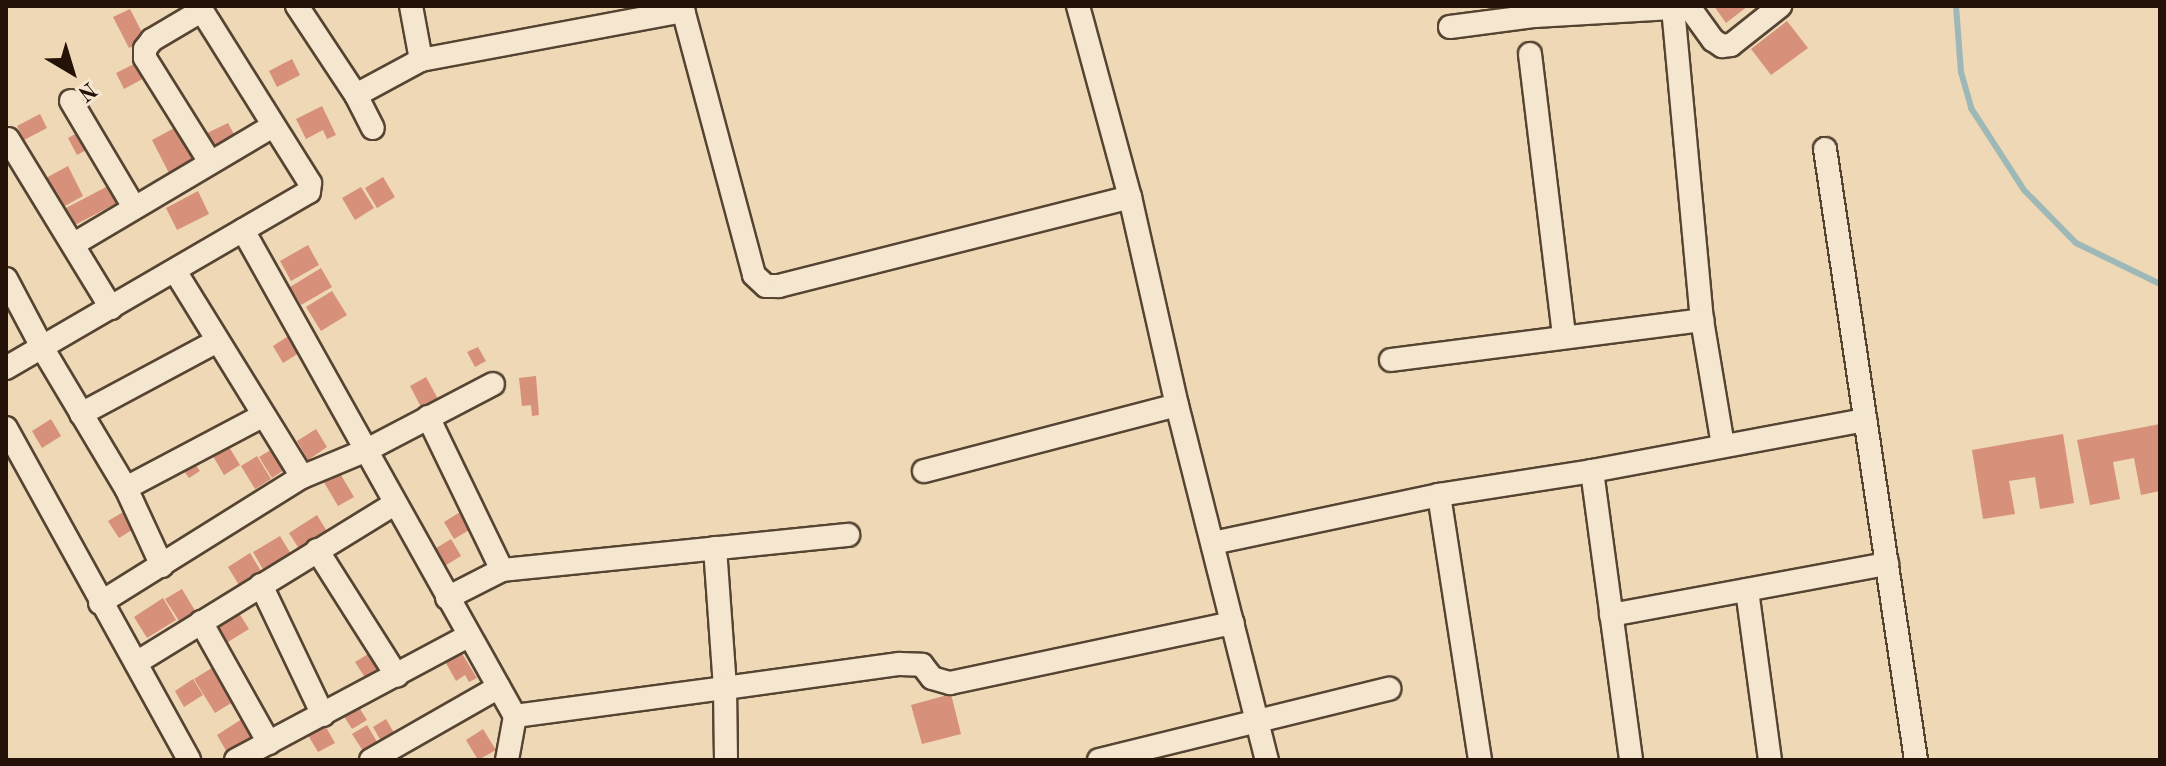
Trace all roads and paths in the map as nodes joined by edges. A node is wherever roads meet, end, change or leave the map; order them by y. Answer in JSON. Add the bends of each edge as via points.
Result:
{"nodes":[{"id":1,"x":297,"y":6,"type":"edge"},
{"id":2,"x":411,"y":6,"type":"edge"},
{"id":3,"x":1078,"y":6,"type":"edge"},
{"id":4,"x":1780,"y":6,"type":"edge"},
{"id":5,"x":1683,"y":7,"type":"edge"},
{"id":6,"x":200,"y":8,"type":"edge"},
{"id":7,"x":683,"y":8,"type":"edge"},
{"id":8,"x":1531,"y":11,"type":"edge"},
{"id":9,"x":1450,"y":27,"type":"dead end"},
{"id":10,"x":1530,"y":54,"type":"dead end"},
{"id":11,"x":421,"y":60,"type":"junction"},
{"id":12,"x":356,"y":95,"type":"junction"},
{"id":13,"x":71,"y":101,"type":"dead end"},
{"id":14,"x":273,"y":126,"type":"junction"},
{"id":15,"x":373,"y":128,"type":"dead end"},
{"id":16,"x":8,"y":139,"type":"dead end"},
{"id":17,"x":1825,"y":149,"type":"dead end"},
{"id":18,"x":210,"y":162,"type":"junction"},
{"id":19,"x":1130,"y":197,"type":"junction"},
{"id":20,"x":134,"y":207,"type":"junction"},
{"id":21,"x":243,"y":230,"type":"junction"},
{"id":22,"x":74,"y":244,"type":"junction"},
{"id":23,"x":175,"y":271,"type":"junction"},
{"id":24,"x":6,"y":279,"type":"edge"},
{"id":25,"x":111,"y":308,"type":"junction"},
{"id":26,"x":1702,"y":320,"type":"junction"},
{"id":27,"x":1564,"y":335,"type":"junction"},
{"id":28,"x":217,"y":341,"type":"junction"},
{"id":29,"x":43,"y":349,"type":"junction"},
{"id":30,"x":1391,"y":360,"type":"dead end"},
{"id":31,"x":6,"y":368,"type":"edge"},
{"id":32,"x":493,"y":384,"type":"dead end"},
{"id":33,"x":1177,"y":405,"type":"junction"},
{"id":34,"x":81,"y":414,"type":"junction"},
{"id":35,"x":262,"y":416,"type":"junction"},
{"id":36,"x":428,"y":417,"type":"junction"},
{"id":37,"x":1865,"y":420,"type":"junction"},
{"id":38,"x":6,"y":428,"type":"edge"},
{"id":39,"x":1723,"y":445,"type":"junction"},
{"id":40,"x":367,"y":450,"type":"junction"},
{"id":41,"x":924,"y":471,"type":"dead end"},
{"id":42,"x":1592,"y":471,"type":"junction"},
{"id":43,"x":302,"y":477,"type":"junction"},
{"id":44,"x":126,"y":488,"type":"junction"},
{"id":45,"x":1439,"y":495,"type":"junction"},
{"id":46,"x":394,"y":504,"type":"junction"},
{"id":47,"x":848,"y":535,"type":"dead end"},
{"id":48,"x":1213,"y":543,"type":"junction"},
{"id":49,"x":715,"y":548,"type":"junction"},
{"id":50,"x":317,"y":550,"type":"junction"},
{"id":51,"x":1887,"y":564,"type":"junction"},
{"id":52,"x":162,"y":566,"type":"junction"},
{"id":53,"x":502,"y":570,"type":"junction"},
{"id":54,"x":261,"y":585,"type":"junction"},
{"id":55,"x":1747,"y":590,"type":"junction"},
{"id":56,"x":447,"y":598,"type":"junction"},
{"id":57,"x":100,"y":603,"type":"junction"},
{"id":58,"x":1611,"y":615,"type":"junction"},
{"id":59,"x":201,"y":622,"type":"junction"},
{"id":60,"x":1233,"y":623,"type":"junction"},
{"id":61,"x":468,"y":636,"type":"junction"},
{"id":62,"x":136,"y":663,"type":"junction"},
{"id":63,"x":397,"y":676,"type":"junction"},
{"id":64,"x":499,"y":687,"type":"junction"},
{"id":65,"x":725,"y":688,"type":"junction"},
{"id":66,"x":1389,"y":689,"type":"dead end"},
{"id":67,"x":323,"y":715,"type":"junction"},
{"id":68,"x":515,"y":716,"type":"junction"},
{"id":69,"x":1257,"y":724,"type":"junction"},
{"id":70,"x":269,"y":743,"type":"junction"},
{"id":71,"x":189,"y":760,"type":"edge"},
{"id":72,"x":236,"y":760,"type":"edge"},
{"id":73,"x":371,"y":760,"type":"edge"},
{"id":74,"x":507,"y":760,"type":"edge"},
{"id":75,"x":726,"y":760,"type":"edge"},
{"id":76,"x":1099,"y":760,"type":"edge"},
{"id":77,"x":1267,"y":760,"type":"edge"},
{"id":78,"x":1480,"y":760,"type":"edge"},
{"id":79,"x":1631,"y":760,"type":"edge"},
{"id":80,"x":1770,"y":760,"type":"edge"},
{"id":81,"x":1916,"y":760,"type":"edge"}],
"edges":[{"from":1,"to":12,"type":"street"},
{"from":2,"to":11,"type":"street"},
{"from":3,"to":19,"type":"street"},
{"from":4,"to":5,"type":"street","via":[[1731,45],[1722,46]]},
{"from":5,"to":8,"type":"street"},
{"from":5,"to":26,"type":"street"},
{"from":6,"to":14,"type":"street"},
{"from":6,"to":18,"type":"street","via":[[152,40],[145,58]]},
{"from":7,"to":11,"type":"street"},
{"from":7,"to":19,"type":"street","via":[[754,275],[766,286]]},
{"from":8,"to":9,"type":"street"},
{"from":10,"to":27,"type":"street"},
{"from":11,"to":12,"type":"street"},
{"from":12,"to":15,"type":"street"},
{"from":13,"to":20,"type":"street"},
{"from":14,"to":18,"type":"street"},
{"from":14,"to":21,"type":"street","via":[[310,183],[309,192]]},
{"from":16,"to":22,"type":"street"},
{"from":17,"to":37,"type":"street"},
{"from":18,"to":20,"type":"street"},
{"from":19,"to":33,"type":"street"},
{"from":20,"to":22,"type":"street"},
{"from":21,"to":23,"type":"street"},
{"from":21,"to":40,"type":"street"},
{"from":22,"to":25,"type":"street"},
{"from":23,"to":25,"type":"street"},
{"from":23,"to":28,"type":"street"},
{"from":24,"to":29,"type":"street"},
{"from":25,"to":29,"type":"street"},
{"from":26,"to":27,"type":"street"},
{"from":26,"to":39,"type":"street"},
{"from":27,"to":30,"type":"street"},
{"from":28,"to":34,"type":"street"},
{"from":28,"to":35,"type":"street"},
{"from":29,"to":31,"type":"street"},
{"from":29,"to":34,"type":"street"},
{"from":32,"to":36,"type":"street"},
{"from":33,"to":41,"type":"street"},
{"from":33,"to":48,"type":"street"},
{"from":34,"to":44,"type":"street"},
{"from":35,"to":43,"type":"street"},
{"from":35,"to":44,"type":"street"},
{"from":36,"to":40,"type":"street"},
{"from":36,"to":53,"type":"street"},
{"from":37,"to":39,"type":"street"},
{"from":37,"to":51,"type":"street"},
{"from":38,"to":57,"type":"street"},
{"from":39,"to":42,"type":"street"},
{"from":40,"to":43,"type":"street"},
{"from":40,"to":46,"type":"street"},
{"from":42,"to":45,"type":"street"},
{"from":42,"to":58,"type":"street"},
{"from":43,"to":52,"type":"street"},
{"from":44,"to":52,"type":"street"},
{"from":45,"to":48,"type":"street"},
{"from":45,"to":78,"type":"street"},
{"from":46,"to":50,"type":"street"},
{"from":46,"to":56,"type":"street"},
{"from":47,"to":49,"type":"street"},
{"from":48,"to":60,"type":"street"},
{"from":49,"to":53,"type":"street"},
{"from":49,"to":65,"type":"street"},
{"from":50,"to":54,"type":"street"},
{"from":50,"to":63,"type":"street"},
{"from":51,"to":55,"type":"street"},
{"from":51,"to":81,"type":"street"},
{"from":52,"to":57,"type":"street"},
{"from":53,"to":56,"type":"street"},
{"from":54,"to":59,"type":"street"},
{"from":54,"to":67,"type":"street"},
{"from":55,"to":58,"type":"street"},
{"from":55,"to":80,"type":"street"},
{"from":56,"to":61,"type":"street"},
{"from":57,"to":62,"type":"street"},
{"from":58,"to":79,"type":"street"},
{"from":59,"to":62,"type":"street"},
{"from":59,"to":70,"type":"street"},
{"from":60,"to":65,"type":"street","via":[[950,683],[932,678],[922,665],[899,664]]},
{"from":60,"to":69,"type":"street"},
{"from":61,"to":63,"type":"street"},
{"from":61,"to":64,"type":"street"},
{"from":62,"to":71,"type":"street"},
{"from":63,"to":67,"type":"street"},
{"from":64,"to":68,"type":"street"},
{"from":64,"to":73,"type":"street"},
{"from":65,"to":68,"type":"street"},
{"from":65,"to":75,"type":"street"},
{"from":66,"to":69,"type":"street"},
{"from":67,"to":70,"type":"street"},
{"from":68,"to":74,"type":"street"},
{"from":69,"to":76,"type":"street"},
{"from":69,"to":77,"type":"street"},
{"from":70,"to":72,"type":"street"}]}
